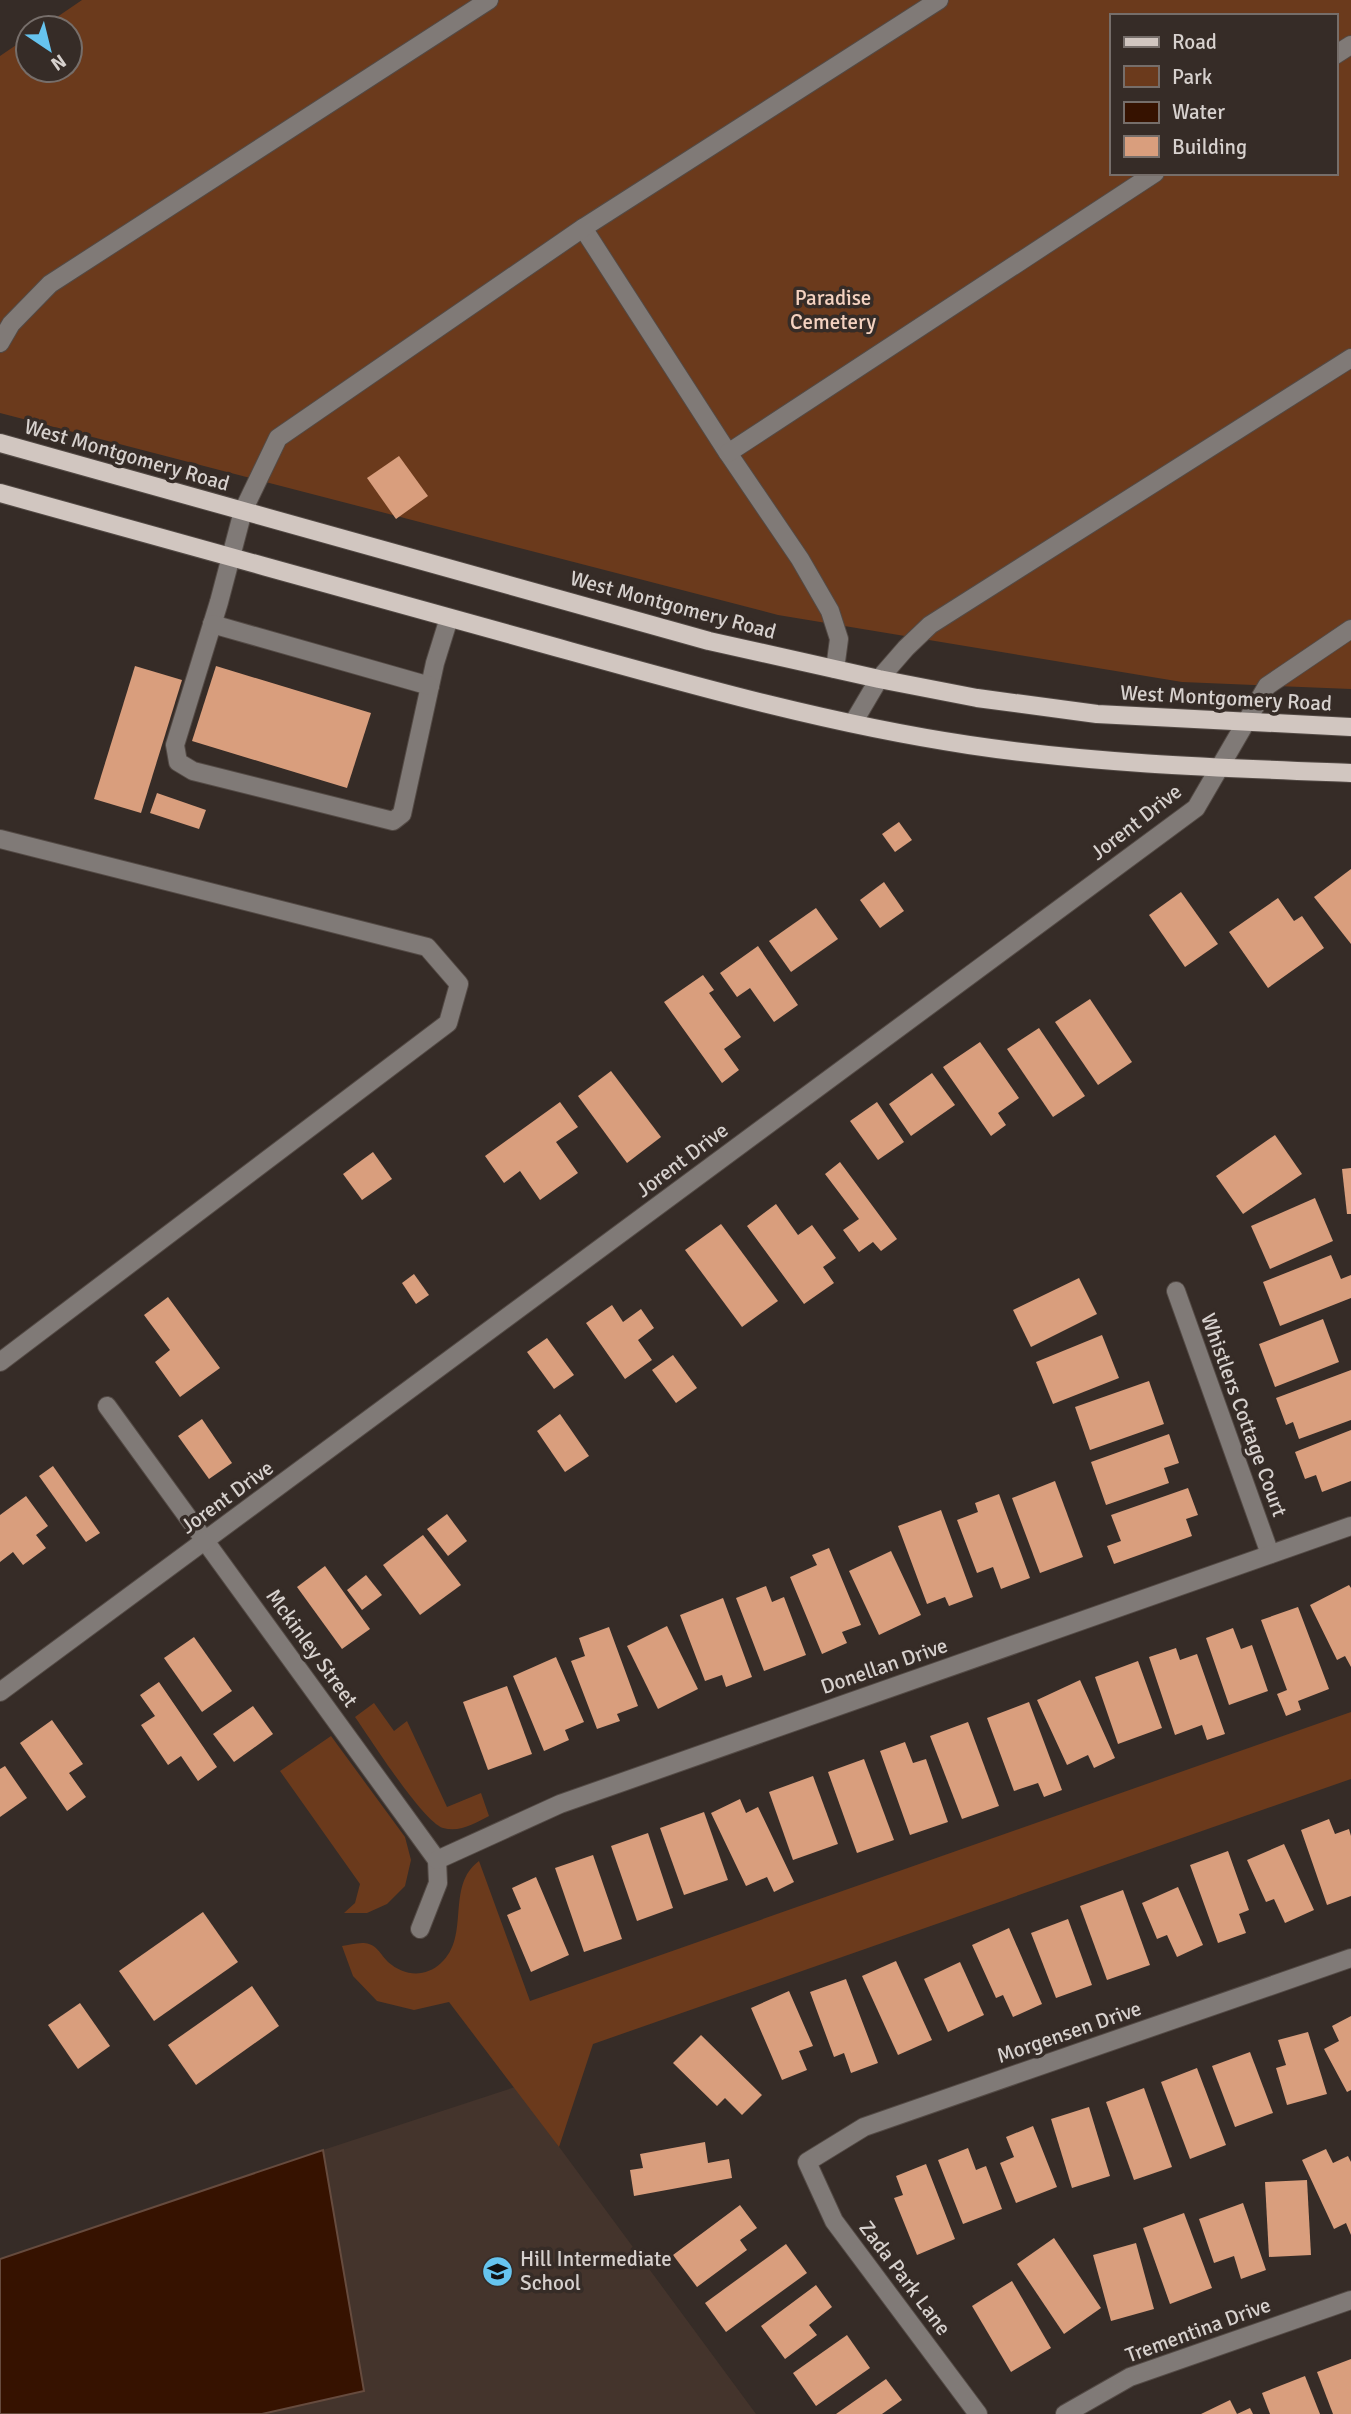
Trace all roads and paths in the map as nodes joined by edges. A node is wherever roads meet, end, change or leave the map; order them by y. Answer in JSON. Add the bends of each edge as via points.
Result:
{"nodes":[{"id":1,"x":489,"y":0,"type":"edge"},
{"id":2,"x":939,"y":0,"type":"edge"},
{"id":3,"x":1152,"y":175,"type":"edge"},
{"id":4,"x":583,"y":228,"type":"junction"},
{"id":5,"x":0,"y":343,"type":"edge"},
{"id":6,"x":1351,"y":358,"type":"edge"},
{"id":7,"x":0,"y":443,"type":"edge"},
{"id":8,"x":728,"y":453,"type":"junction"},
{"id":9,"x":0,"y":493,"type":"edge"},
{"id":10,"x":243,"y":511,"type":"junction"},
{"id":11,"x":230,"y":556,"type":"junction"},
{"id":12,"x":449,"y":618,"type":"junction"},
{"id":13,"x":212,"y":624,"type":"junction"},
{"id":14,"x":1351,"y":629,"type":"edge"},
{"id":15,"x":835,"y":669,"type":"junction"},
{"id":16,"x":880,"y":679,"type":"junction"},
{"id":17,"x":430,"y":685,"type":"junction"},
{"id":18,"x":853,"y":723,"type":"junction"},
{"id":19,"x":1245,"y":723,"type":"junction"},
{"id":20,"x":1351,"y":727,"type":"edge"},
{"id":21,"x":1219,"y":768,"type":"junction"},
{"id":22,"x":1351,"y":773,"type":"edge"},
{"id":23,"x":0,"y":839,"type":"edge"},
{"id":24,"x":1175,"y":1291,"type":"dead end"},
{"id":25,"x":0,"y":1362,"type":"edge"},
{"id":26,"x":107,"y":1406,"type":"dead end"},
{"id":27,"x":1351,"y":1526,"type":"edge"},
{"id":28,"x":206,"y":1541,"type":"junction"},
{"id":29,"x":1270,"y":1554,"type":"junction"},
{"id":30,"x":0,"y":1692,"type":"edge"},
{"id":31,"x":436,"y":1860,"type":"junction"},
{"id":32,"x":420,"y":1929,"type":"dead end"},
{"id":33,"x":1351,"y":1958,"type":"edge"},
{"id":34,"x":807,"y":2162,"type":"joint"},
{"id":35,"x":1351,"y":2300,"type":"edge"},
{"id":36,"x":978,"y":2414,"type":"edge"},
{"id":37,"x":1065,"y":2414,"type":"edge"}],
"edges":[{"from":1,"to":5,"type":"street","via":[[51,284],[11,324]]},
{"from":2,"to":4,"type":"street"},
{"from":3,"to":8,"type":"street"},
{"from":4,"to":8,"type":"street"},
{"from":4,"to":10,"type":"street","via":[[278,438]]},
{"from":6,"to":16,"type":"street","via":[[930,625]]},
{"from":7,"to":10,"type":"main road","name":"West Montgomery Road"},
{"from":8,"to":15,"type":"street","via":[[830,611],[839,639]]},
{"from":9,"to":11,"type":"main road"},
{"from":10,"to":11,"type":"street"},
{"from":10,"to":15,"type":"main road","name":"West Montgomery Road","via":[[709,641]]},
{"from":11,"to":12,"type":"main road"},
{"from":11,"to":13,"type":"street"},
{"from":12,"to":17,"type":"street"},
{"from":12,"to":18,"type":"main road","via":[[699,687]]},
{"from":13,"to":17,"type":"street"},
{"from":13,"to":17,"type":"street","via":[[175,745],[178,762],[193,771],[393,821],[402,814]]},
{"from":14,"to":19,"type":"street","name":"Jorent Drive","via":[[1267,686]]},
{"from":15,"to":16,"type":"main road","name":"West Montgomery Road"},
{"from":16,"to":18,"type":"street"},
{"from":16,"to":19,"type":"main road","name":"West Montgomery Road","via":[[1097,715]]},
{"from":18,"to":21,"type":"main road","via":[[968,745]]},
{"from":19,"to":20,"type":"main road","name":"West Montgomery Road"},
{"from":19,"to":21,"type":"street","name":"Jorent Drive"},
{"from":21,"to":22,"type":"main road"},
{"from":21,"to":28,"type":"street","name":"Jorent Drive","via":[[1196,808]]},
{"from":23,"to":25,"type":"street","via":[[427,947],[458,984],[448,1023]]},
{"from":24,"to":29,"type":"street","name":"Whistlers Cottage Court"},
{"from":26,"to":28,"type":"street","name":"Mckinley Street"},
{"from":27,"to":29,"type":"street","name":"Donellan Drive"},
{"from":28,"to":30,"type":"street","name":"Jorent Drive"},
{"from":28,"to":31,"type":"street","name":"Mckinley Street"},
{"from":29,"to":31,"type":"street","name":"Donellan Drive","via":[[560,1804]]},
{"from":31,"to":32,"type":"street","via":[[438,1883]]},
{"from":33,"to":34,"type":"street","name":"Morgensen Drive","via":[[864,2127]]},
{"from":34,"to":36,"type":"street","name":"Zada Park Lane","via":[[834,2221]]},
{"from":35,"to":37,"type":"street","name":"Trementina Drive","via":[[1130,2377]]}]}
